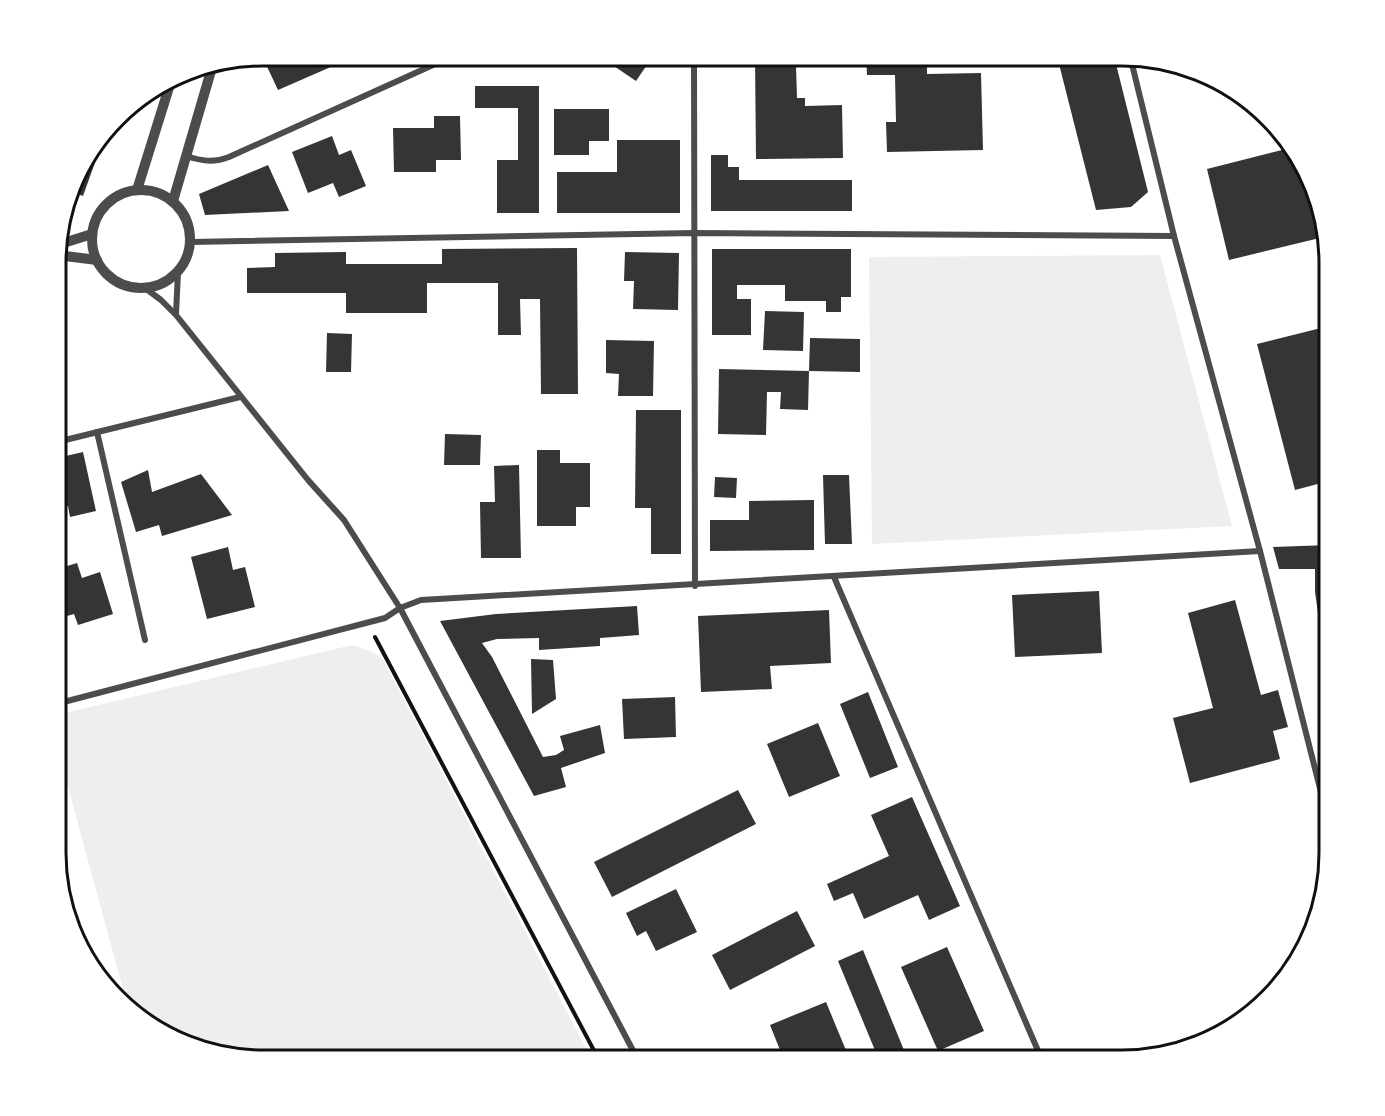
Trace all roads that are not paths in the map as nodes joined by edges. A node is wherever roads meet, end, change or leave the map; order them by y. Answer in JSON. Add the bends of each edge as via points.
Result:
{"nodes":[{"id":1,"x":431,"y":66,"type":"edge"},
{"id":2,"x":694,"y":66,"type":"edge"},
{"id":3,"x":1132,"y":66,"type":"edge"},
{"id":4,"x":210,"y":73,"type":"edge"},
{"id":5,"x":168,"y":90,"type":"edge"},
{"id":6,"x":186,"y":156,"type":"junction"},
{"id":7,"x":137,"y":190,"type":"junction"},
{"id":8,"x":173,"y":201,"type":"junction"},
{"id":9,"x":694,"y":233,"type":"junction"},
{"id":10,"x":92,"y":234,"type":"junction"},
{"id":11,"x":1174,"y":236,"type":"junction"},
{"id":12,"x":68,"y":242,"type":"edge"},
{"id":13,"x":190,"y":242,"type":"junction"},
{"id":14,"x":67,"y":256,"type":"edge"},
{"id":15,"x":97,"y":260,"type":"junction"},
{"id":16,"x":178,"y":272,"type":"junction"},
{"id":17,"x":145,"y":288,"type":"junction"},
{"id":18,"x":176,"y":315,"type":"junction"},
{"id":19,"x":240,"y":397,"type":"junction"},
{"id":20,"x":97,"y":432,"type":"junction"},
{"id":21,"x":66,"y":440,"type":"edge"},
{"id":22,"x":1260,"y":551,"type":"junction"},
{"id":23,"x":834,"y":577,"type":"junction"},
{"id":24,"x":695,"y":585,"type":"junction"},
{"id":25,"x":400,"y":608,"type":"junction"},
{"id":26,"x":146,"y":640,"type":"dead end"},
{"id":27,"x":66,"y":701,"type":"edge"},
{"id":28,"x":1319,"y":784,"type":"edge"},
{"id":29,"x":633,"y":1050,"type":"edge"},
{"id":30,"x":1038,"y":1050,"type":"edge"}],
"edges":[{"from":1,"to":6,"type":"street","via":[[229,158],[215,162]]},
{"from":2,"to":9,"type":"street"},
{"from":3,"to":11,"type":"street"},
{"from":4,"to":6,"type":"street"},
{"from":5,"to":7,"type":"street"},
{"from":6,"to":8,"type":"street"},
{"from":7,"to":8,"type":"street"},
{"from":7,"to":10,"type":"street","via":[[116,198],[102,210]]},
{"from":8,"to":13,"type":"street","via":[[189,226]]},
{"from":9,"to":11,"type":"street"},
{"from":9,"to":13,"type":"street"},
{"from":9,"to":24,"type":"street"},
{"from":10,"to":12,"type":"street"},
{"from":10,"to":15,"type":"street"},
{"from":11,"to":22,"type":"street"},
{"from":13,"to":16,"type":"street"},
{"from":14,"to":15,"type":"street"},
{"from":15,"to":17,"type":"street","via":[[116,281]]},
{"from":16,"to":17,"type":"street","via":[[154,287]]},
{"from":16,"to":18,"type":"street"},
{"from":17,"to":18,"type":"street"},
{"from":18,"to":19,"type":"street"},
{"from":19,"to":20,"type":"street"},
{"from":19,"to":25,"type":"street","via":[[344,520]]},
{"from":20,"to":21,"type":"street"},
{"from":20,"to":26,"type":"street"},
{"from":22,"to":23,"type":"street"},
{"from":22,"to":28,"type":"street"},
{"from":23,"to":24,"type":"street"},
{"from":23,"to":30,"type":"street"},
{"from":24,"to":25,"type":"street","via":[[454,597],[421,600]]},
{"from":25,"to":27,"type":"street","via":[[385,618]]},
{"from":25,"to":29,"type":"street"}]}
